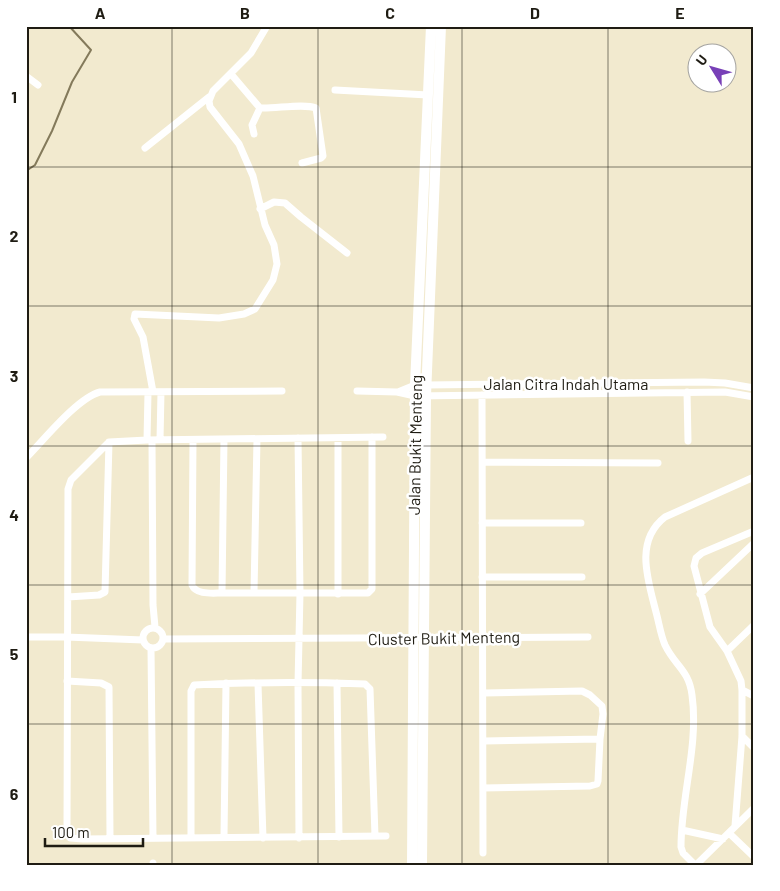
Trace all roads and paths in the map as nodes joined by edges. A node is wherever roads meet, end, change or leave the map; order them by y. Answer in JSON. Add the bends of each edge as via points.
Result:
{"nodes":[{"id":1,"x":267,"y":26,"type":"edge"},
{"id":2,"x":431,"y":26,"type":"edge"},
{"id":3,"x":441,"y":26,"type":"edge"},
{"id":4,"x":232,"y":74,"type":"junction"},
{"id":5,"x":26,"y":76,"type":"edge"},
{"id":6,"x":38,"y":85,"type":"dead end"},
{"id":7,"x":335,"y":90,"type":"dead end"},
{"id":8,"x":428,"y":95,"type":"junction"},
{"id":9,"x":210,"y":97,"type":"junction"},
{"id":10,"x":260,"y":108,"type":"junction"},
{"id":11,"x":254,"y":134,"type":"dead end"},
{"id":12,"x":145,"y":148,"type":"dead end"},
{"id":13,"x":302,"y":163,"type":"dead end"},
{"id":14,"x":260,"y":209,"type":"junction"},
{"id":15,"x":347,"y":253,"type":"dead end"},
{"id":16,"x":415,"y":385,"type":"junction"},
{"id":17,"x":427,"y":385,"type":"junction"},
{"id":18,"x":754,"y":388,"type":"edge"},
{"id":19,"x":282,"y":391,"type":"dead end"},
{"id":20,"x":358,"y":391,"type":"dead end"},
{"id":21,"x":150,"y":392,"type":"junction"},
{"id":22,"x":161,"y":392,"type":"junction"},
{"id":23,"x":397,"y":392,"type":"junction"},
{"id":24,"x":687,"y":392,"type":"junction"},
{"id":25,"x":482,"y":395,"type":"junction"},
{"id":26,"x":415,"y":396,"type":"junction"},
{"id":27,"x":426,"y":396,"type":"junction"},
{"id":28,"x":754,"y":397,"type":"edge"},
{"id":29,"x":372,"y":437,"type":"junction"},
{"id":30,"x":382,"y":437,"type":"dead end"},
{"id":31,"x":298,"y":438,"type":"junction"},
{"id":32,"x":338,"y":438,"type":"junction"},
{"id":33,"x":224,"y":439,"type":"junction"},
{"id":34,"x":257,"y":439,"type":"junction"},
{"id":35,"x":153,"y":440,"type":"junction"},
{"id":36,"x":193,"y":440,"type":"junction"},
{"id":37,"x":688,"y":441,"type":"dead end"},
{"id":38,"x":109,"y":442,"type":"junction"},
{"id":39,"x":26,"y":458,"type":"edge"},
{"id":40,"x":483,"y":462,"type":"junction"},
{"id":41,"x":658,"y":463,"type":"dead end"},
{"id":42,"x":754,"y":476,"type":"edge"},
{"id":43,"x":482,"y":523,"type":"junction"},
{"id":44,"x":581,"y":523,"type":"dead end"},
{"id":45,"x":754,"y":531,"type":"edge"},
{"id":46,"x":754,"y":542,"type":"edge"},
{"id":47,"x":482,"y":577,"type":"junction"},
{"id":48,"x":582,"y":577,"type":"dead end"},
{"id":49,"x":222,"y":593,"type":"junction"},
{"id":50,"x":254,"y":593,"type":"junction"},
{"id":51,"x":300,"y":593,"type":"junction"},
{"id":52,"x":338,"y":594,"type":"junction"},
{"id":53,"x":700,"y":594,"type":"junction"},
{"id":54,"x":68,"y":597,"type":"junction"},
{"id":55,"x":754,"y":625,"type":"edge"},
{"id":56,"x":155,"y":627,"type":"junction"},
{"id":57,"x":26,"y":637,"type":"edge"},
{"id":58,"x":66,"y":637,"type":"junction"},
{"id":59,"x":483,"y":637,"type":"junction"},
{"id":60,"x":588,"y":637,"type":"dead end"},
{"id":61,"x":163,"y":639,"type":"junction"},
{"id":62,"x":300,"y":639,"type":"junction"},
{"id":63,"x":413,"y":639,"type":"junction"},
{"id":64,"x":424,"y":639,"type":"junction"},
{"id":65,"x":143,"y":640,"type":"junction"},
{"id":66,"x":151,"y":648,"type":"junction"},
{"id":67,"x":727,"y":651,"type":"junction"},
{"id":68,"x":67,"y":681,"type":"junction"},
{"id":69,"x":337,"y":683,"type":"junction"},
{"id":70,"x":226,"y":684,"type":"junction"},
{"id":71,"x":258,"y":684,"type":"junction"},
{"id":72,"x":298,"y":684,"type":"junction"},
{"id":73,"x":742,"y":690,"type":"junction"},
{"id":74,"x":484,"y":693,"type":"junction"},
{"id":75,"x":754,"y":696,"type":"edge"},
{"id":76,"x":742,"y":736,"type":"junction"},
{"id":77,"x":600,"y":739,"type":"junction"},
{"id":78,"x":484,"y":741,"type":"junction"},
{"id":79,"x":754,"y":748,"type":"edge"},
{"id":80,"x":483,"y":788,"type":"junction"},
{"id":81,"x":754,"y":808,"type":"edge"},
{"id":82,"x":735,"y":826,"type":"junction"},
{"id":83,"x":682,"y":830,"type":"junction"},
{"id":84,"x":729,"y":833,"type":"junction"},
{"id":85,"x":375,"y":836,"type":"junction"},
{"id":86,"x":386,"y":836,"type":"dead end"},
{"id":87,"x":340,"y":837,"type":"junction"},
{"id":88,"x":110,"y":838,"type":"junction"},
{"id":89,"x":153,"y":838,"type":"junction"},
{"id":90,"x":191,"y":838,"type":"junction"},
{"id":91,"x":224,"y":838,"type":"junction"},
{"id":92,"x":263,"y":838,"type":"junction"},
{"id":93,"x":299,"y":838,"type":"junction"},
{"id":94,"x":723,"y":839,"type":"junction"},
{"id":95,"x":483,"y":853,"type":"dead end"},
{"id":96,"x":754,"y":858,"type":"edge"},
{"id":97,"x":412,"y":865,"type":"edge"},
{"id":98,"x":422,"y":865,"type":"edge"},
{"id":99,"x":696,"y":865,"type":"edge"}],
"edges":[{"from":1,"to":4,"type":"street","via":[[251,53]]},
{"from":2,"to":8,"type":"street","name":"Jalan Bukit Menteng"},
{"from":3,"to":17,"type":"street","name":"Jalan Bukit Menteng"},
{"from":4,"to":9,"type":"street"},
{"from":4,"to":10,"type":"street"},
{"from":5,"to":6,"type":"street"},
{"from":7,"to":8,"type":"street"},
{"from":8,"to":16,"type":"street","name":"Jalan Bukit Menteng"},
{"from":9,"to":12,"type":"street"},
{"from":9,"to":14,"type":"street","via":[[210,107],[239,144],[253,176]]},
{"from":10,"to":11,"type":"street","via":[[252,125]]},
{"from":10,"to":13,"type":"street","via":[[303,105],[316,108],[324,156]]},
{"from":14,"to":15,"type":"street","via":[[274,202],[285,203]]},
{"from":14,"to":21,"type":"street","via":[[274,245],[277,264],[273,280],[255,309],[219,318],[134,316],[143,338]]},
{"from":16,"to":17,"type":"street","name":"Jalan Citra Indah Utama"},
{"from":16,"to":23,"type":"street","name":"Jalan Citra Indah Utama"},
{"from":16,"to":26,"type":"street","name":"Jalan Bukit Menteng"},
{"from":17,"to":18,"type":"street","name":"Jalan Citra Indah Utama","via":[[704,382]]},
{"from":17,"to":27,"type":"street","name":"Jalan Bukit Menteng"},
{"from":19,"to":22,"type":"street"},
{"from":20,"to":23,"type":"street"},
{"from":21,"to":22,"type":"street"},
{"from":21,"to":35,"type":"street"},
{"from":21,"to":39,"type":"street","via":[[94,394],[74,408]]},
{"from":22,"to":35,"type":"street"},
{"from":23,"to":26,"type":"street"},
{"from":24,"to":25,"type":"street"},
{"from":24,"to":28,"type":"street","via":[[725,392]]},
{"from":24,"to":37,"type":"street"},
{"from":25,"to":27,"type":"street"},
{"from":25,"to":40,"type":"street"},
{"from":26,"to":27,"type":"street"},
{"from":26,"to":63,"type":"street","name":"Jalan Bukit Menteng"},
{"from":27,"to":64,"type":"street","name":"Jalan Bukit Menteng"},
{"from":29,"to":30,"type":"street"},
{"from":29,"to":32,"type":"street"},
{"from":29,"to":52,"type":"street","via":[[372,589],[368,593]]},
{"from":31,"to":32,"type":"street"},
{"from":31,"to":34,"type":"street"},
{"from":31,"to":51,"type":"street"},
{"from":32,"to":52,"type":"street"},
{"from":33,"to":34,"type":"street"},
{"from":33,"to":36,"type":"street"},
{"from":33,"to":49,"type":"street"},
{"from":34,"to":50,"type":"street"},
{"from":35,"to":36,"type":"street"},
{"from":35,"to":38,"type":"street"},
{"from":35,"to":56,"type":"street"},
{"from":36,"to":49,"type":"street","via":[[192,585],[198,592]]},
{"from":38,"to":54,"type":"street","via":[[69,484]]},
{"from":38,"to":54,"type":"street","via":[[106,589],[102,594]]},
{"from":40,"to":41,"type":"street"},
{"from":40,"to":43,"type":"street"},
{"from":42,"to":83,"type":"street","via":[[665,517],[655,524],[648,537],[646,568],[665,645],[687,676],[692,695],[694,722]]},
{"from":43,"to":44,"type":"street"},
{"from":43,"to":47,"type":"street"},
{"from":45,"to":53,"type":"street","via":[[696,558],[694,566]]},
{"from":46,"to":53,"type":"street"},
{"from":47,"to":48,"type":"street"},
{"from":47,"to":59,"type":"street"},
{"from":49,"to":50,"type":"street"},
{"from":50,"to":51,"type":"street"},
{"from":51,"to":52,"type":"street"},
{"from":51,"to":62,"type":"street"},
{"from":53,"to":67,"type":"street","via":[[710,627]]},
{"from":54,"to":58,"type":"street"},
{"from":55,"to":67,"type":"street"},
{"from":56,"to":61,"type":"street","via":[[162,632]]},
{"from":56,"to":65,"type":"street","via":[[147,629]]},
{"from":57,"to":58,"type":"street"},
{"from":58,"to":65,"type":"street"},
{"from":58,"to":68,"type":"street"},
{"from":59,"to":60,"type":"street","name":"Cluster Bukit Menteng"},
{"from":59,"to":64,"type":"street","name":"Cluster Bukit Menteng"},
{"from":59,"to":74,"type":"street"},
{"from":61,"to":62,"type":"street","name":"Cluster Bukit Menteng"},
{"from":61,"to":66,"type":"street","via":[[159,646]]},
{"from":62,"to":63,"type":"street","name":"Cluster Bukit Menteng"},
{"from":62,"to":72,"type":"street"},
{"from":63,"to":64,"type":"street","name":"Cluster Bukit Menteng"},
{"from":63,"to":97,"type":"street","name":"Jalan Bukit Menteng"},
{"from":64,"to":98,"type":"street","name":"Jalan Bukit Menteng"},
{"from":65,"to":66,"type":"street"},
{"from":66,"to":89,"type":"street"},
{"from":67,"to":73,"type":"street"},
{"from":68,"to":88,"type":"street","via":[[101,683],[109,687]]},
{"from":68,"to":88,"type":"street","via":[[67,836]]},
{"from":69,"to":72,"type":"street"},
{"from":69,"to":85,"type":"street","via":[[365,684],[370,689]]},
{"from":69,"to":87,"type":"street"},
{"from":70,"to":71,"type":"street"},
{"from":70,"to":90,"type":"street","via":[[194,685],[191,690]]},
{"from":70,"to":91,"type":"street"},
{"from":71,"to":72,"type":"street"},
{"from":71,"to":92,"type":"street"},
{"from":72,"to":93,"type":"street"},
{"from":73,"to":75,"type":"street"},
{"from":73,"to":76,"type":"street"},
{"from":74,"to":77,"type":"street","via":[[586,692],[602,706]]},
{"from":74,"to":78,"type":"street"},
{"from":76,"to":79,"type":"street"},
{"from":76,"to":82,"type":"street"},
{"from":77,"to":78,"type":"street"},
{"from":77,"to":80,"type":"street","via":[[597,784]]},
{"from":78,"to":80,"type":"street"},
{"from":80,"to":95,"type":"street"},
{"from":81,"to":82,"type":"street"},
{"from":82,"to":84,"type":"street"},
{"from":83,"to":94,"type":"street"},
{"from":83,"to":99,"type":"street","via":[[683,852]]},
{"from":84,"to":94,"type":"street"},
{"from":84,"to":96,"type":"street"},
{"from":85,"to":86,"type":"street"},
{"from":85,"to":87,"type":"street"},
{"from":87,"to":93,"type":"street"},
{"from":88,"to":89,"type":"street"},
{"from":89,"to":90,"type":"street"},
{"from":90,"to":91,"type":"street"},
{"from":91,"to":92,"type":"street"},
{"from":92,"to":93,"type":"street"},
{"from":94,"to":99,"type":"street"}]}
